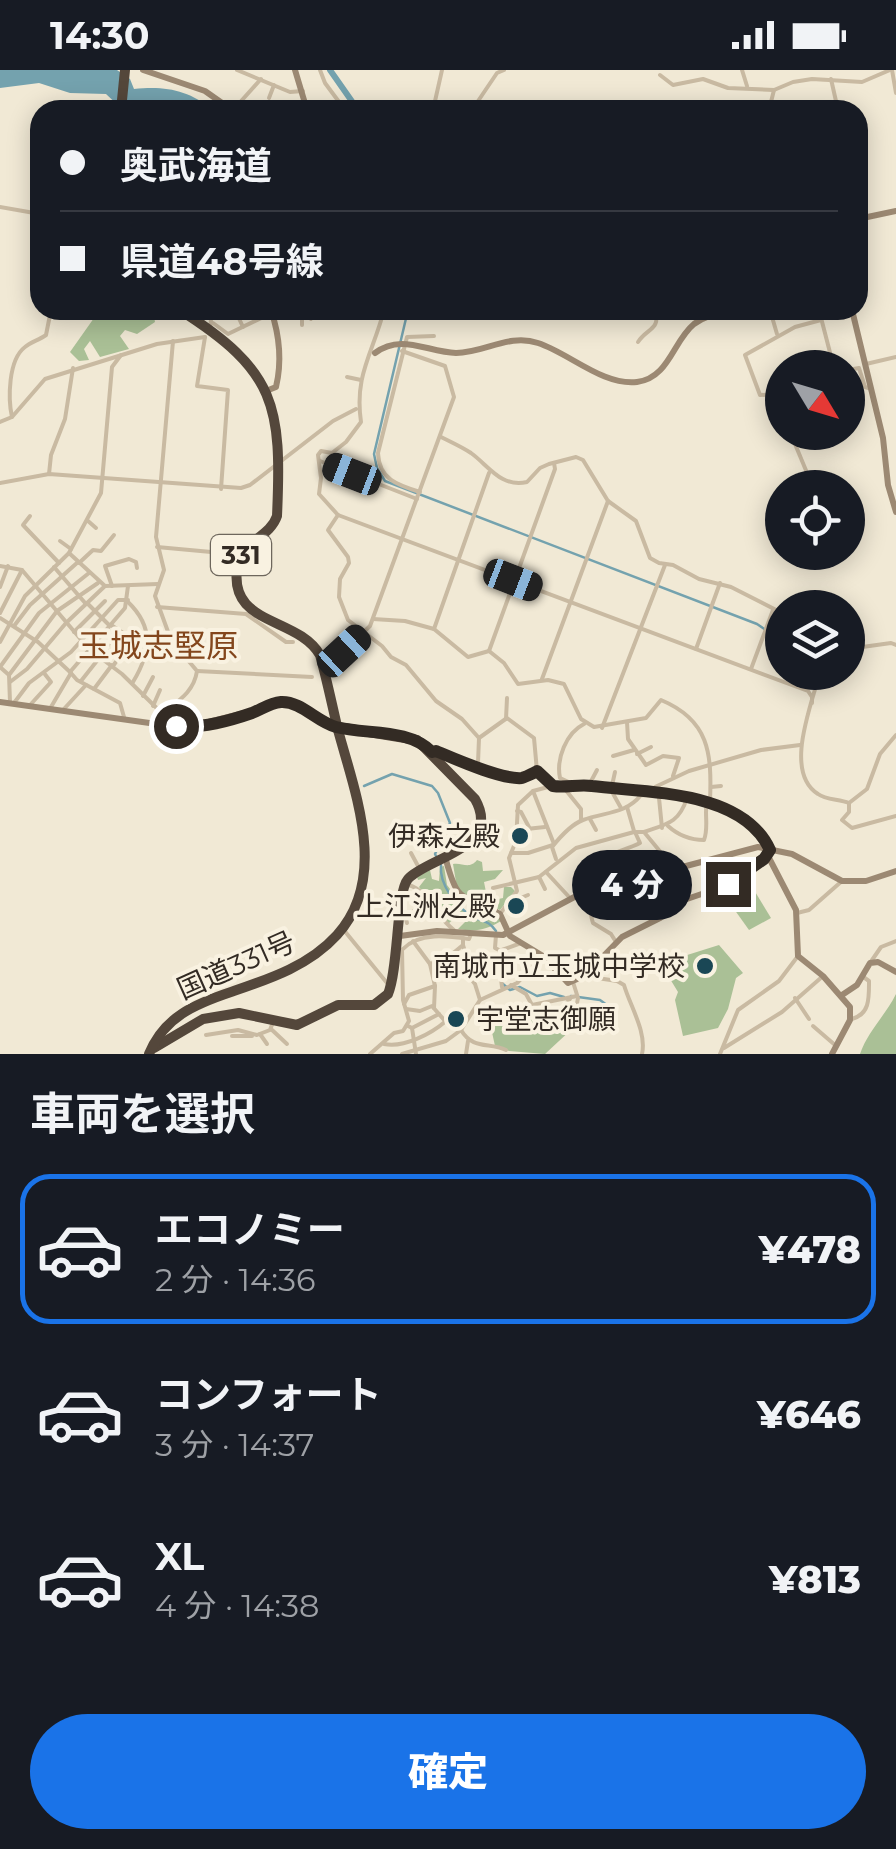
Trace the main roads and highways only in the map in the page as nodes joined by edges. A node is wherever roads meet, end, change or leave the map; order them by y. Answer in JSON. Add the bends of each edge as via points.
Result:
{"nodes":[{"id":1,"x":125,"y":70,"type":"edge"},
{"id":2,"x":122,"y":100,"type":"edge"},
{"id":3,"x":195,"y":320,"type":"edge"},
{"id":4,"x":338,"y":728,"type":"junction"},
{"id":5,"x":147,"y":1054,"type":"edge"}],
"edges":[{"from":1,"to":2,"type":"highway"},
{"from":3,"to":4,"type":"highway","name":"国道331号","number":"331","via":[[240,354],[266,391],[277,432],[276,521],[240,557],[238,589],[250,609],[310,642],[320,656]]},
{"from":4,"to":5,"type":"highway","name":"国道331号","number":"331","via":[[364,847],[362,885],[342,929],[314,955],[189,1008]]},
{"from":4,"to":5,"type":"highway","number":"331","via":[[422,742],[480,810],[475,834],[405,883],[391,988],[374,1005],[338,1004],[297,1025],[238,1014],[204,1020]]}]}
